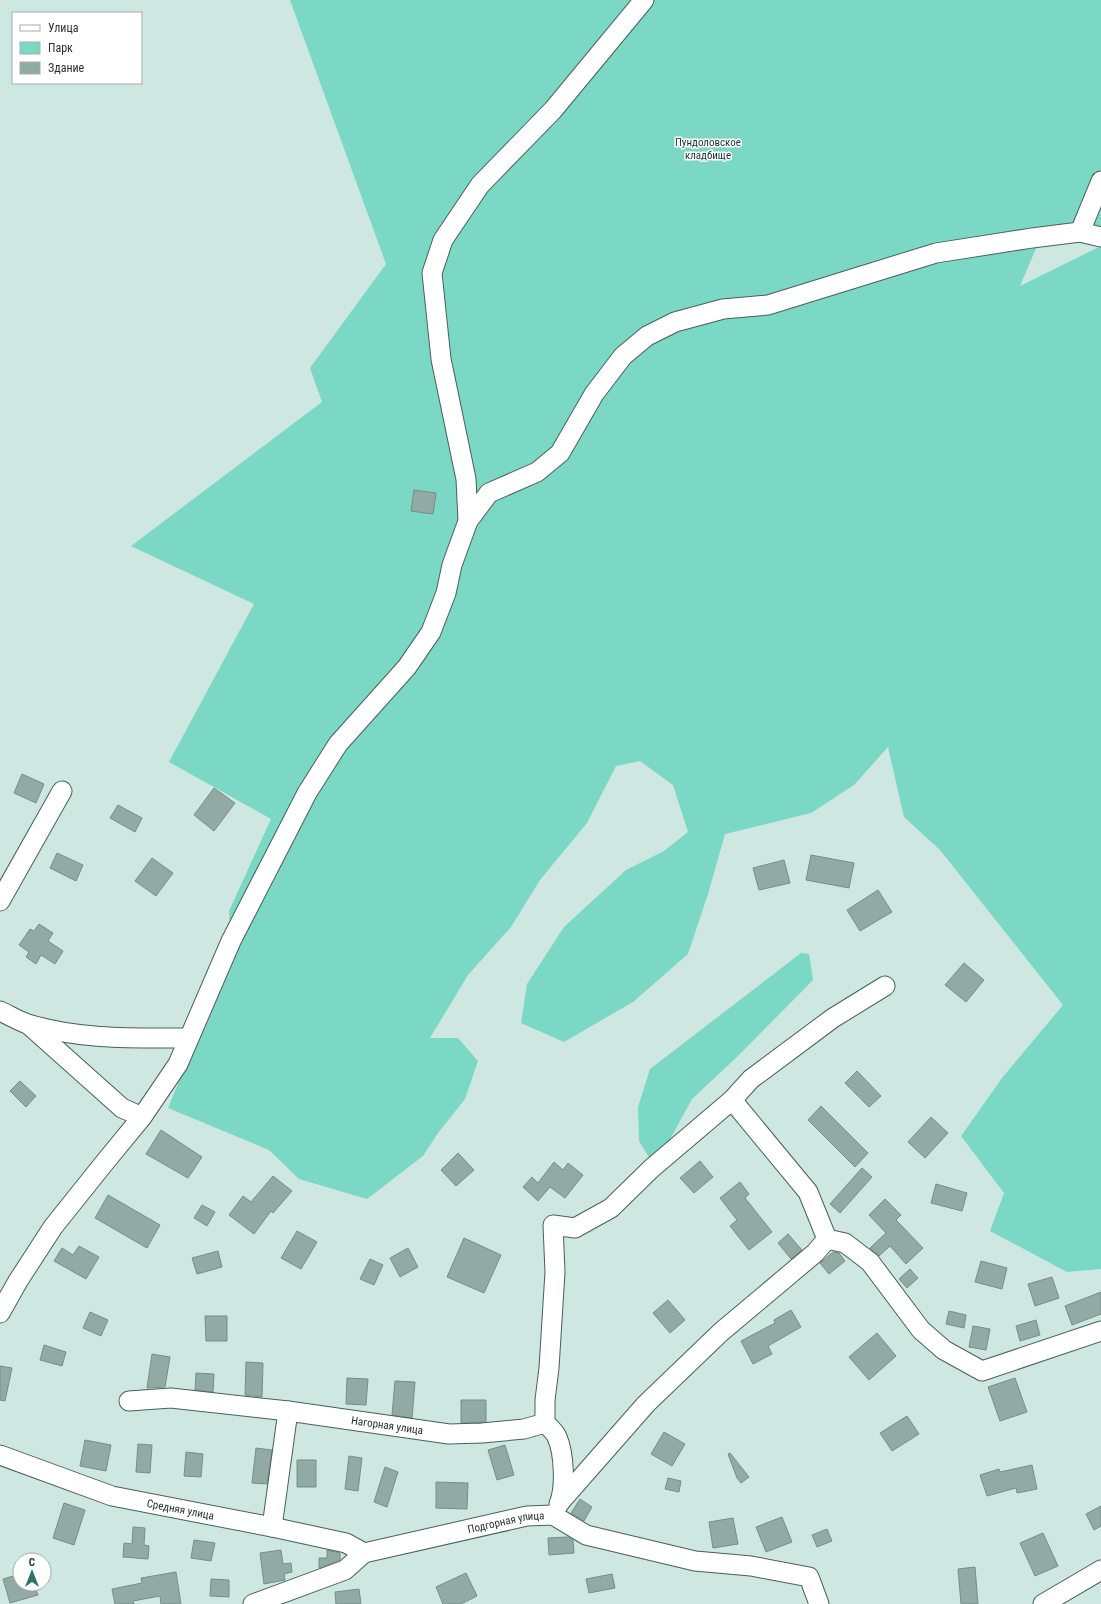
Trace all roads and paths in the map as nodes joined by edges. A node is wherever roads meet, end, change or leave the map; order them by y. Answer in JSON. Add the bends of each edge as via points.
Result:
{"nodes":[{"id":1,"x":644,"y":0,"type":"edge"},
{"id":2,"x":1101,"y":181,"type":"edge"},
{"id":3,"x":1080,"y":232,"type":"junction"},
{"id":4,"x":1101,"y":237,"type":"edge"},
{"id":5,"x":468,"y":521,"type":"junction"},
{"id":6,"x":62,"y":791,"type":"dead end"},
{"id":7,"x":0,"y":901,"type":"edge"},
{"id":8,"x":885,"y":986,"type":"dead end"},
{"id":9,"x":0,"y":1011,"type":"edge"},
{"id":10,"x":27,"y":1023,"type":"junction"},
{"id":11,"x":189,"y":1038,"type":"junction"},
{"id":12,"x":732,"y":1100,"type":"junction"},
{"id":13,"x":142,"y":1117,"type":"junction"},
{"id":14,"x":827,"y":1239,"type":"junction"},
{"id":15,"x":0,"y":1313,"type":"edge"},
{"id":16,"x":1101,"y":1331,"type":"edge"},
{"id":17,"x":129,"y":1402,"type":"dead end"},
{"id":18,"x":288,"y":1411,"type":"junction"},
{"id":19,"x":545,"y":1423,"type":"junction"},
{"id":20,"x":0,"y":1455,"type":"edge"},
{"id":21,"x":557,"y":1508,"type":"junction"},
{"id":22,"x":272,"y":1527,"type":"junction"},
{"id":23,"x":364,"y":1552,"type":"junction"},
{"id":24,"x":1101,"y":1570,"type":"edge"},
{"id":25,"x":253,"y":1604,"type":"edge"},
{"id":26,"x":819,"y":1604,"type":"edge"},
{"id":27,"x":1043,"y":1604,"type":"edge"}],
"edges":[{"from":1,"to":5,"type":"street","via":[[553,110],[480,185],[443,240],[432,273],[441,359],[466,478]]},
{"from":2,"to":3,"type":"street"},
{"from":3,"to":4,"type":"street"},
{"from":3,"to":5,"type":"street","via":[[936,253],[768,305],[723,309],[675,322],[647,336],[623,356],[594,394],[560,453],[537,472],[489,493]]},
{"from":5,"to":11,"type":"street","via":[[431,632],[407,667],[338,744],[307,794],[231,941]]},
{"from":6,"to":7,"type":"street"},
{"from":8,"to":12,"type":"street","via":[[833,1018],[751,1079]]},
{"from":9,"to":10,"type":"street"},
{"from":10,"to":11,"type":"street","via":[[77,1034],[131,1038]]},
{"from":10,"to":13,"type":"street","via":[[122,1108]]},
{"from":11,"to":13,"type":"street","via":[[178,1064]]},
{"from":12,"to":14,"type":"street","via":[[808,1192]]},
{"from":12,"to":19,"type":"street","via":[[652,1168],[611,1208],[575,1228],[553,1225],[555,1272]]},
{"from":13,"to":15,"type":"street","via":[[53,1227]]},
{"from":14,"to":16,"type":"street","via":[[845,1243],[870,1262],[922,1330],[944,1350],[982,1371]]},
{"from":14,"to":21,"type":"street","via":[[816,1253],[721,1332],[646,1404]]},
{"from":17,"to":18,"type":"street","name":"Нагорная улица","via":[[171,1398]]},
{"from":18,"to":19,"type":"street","name":"Нагорная улица","via":[[449,1434],[524,1429]]},
{"from":18,"to":22,"type":"street"},
{"from":19,"to":21,"type":"street","via":[[557,1435],[561,1448],[564,1479]]},
{"from":20,"to":22,"type":"street","name":"Средняя улица","via":[[112,1496]]},
{"from":21,"to":23,"type":"street","name":"Подгорная улица"},
{"from":21,"to":26,"type":"street","name":"Подгорная улица","via":[[586,1535],[695,1560],[751,1566],[809,1577]]},
{"from":22,"to":23,"type":"street","name":"Средняя улица","via":[[346,1543]]},
{"from":23,"to":25,"type":"street","via":[[345,1570]]},
{"from":24,"to":27,"type":"street"}]}
